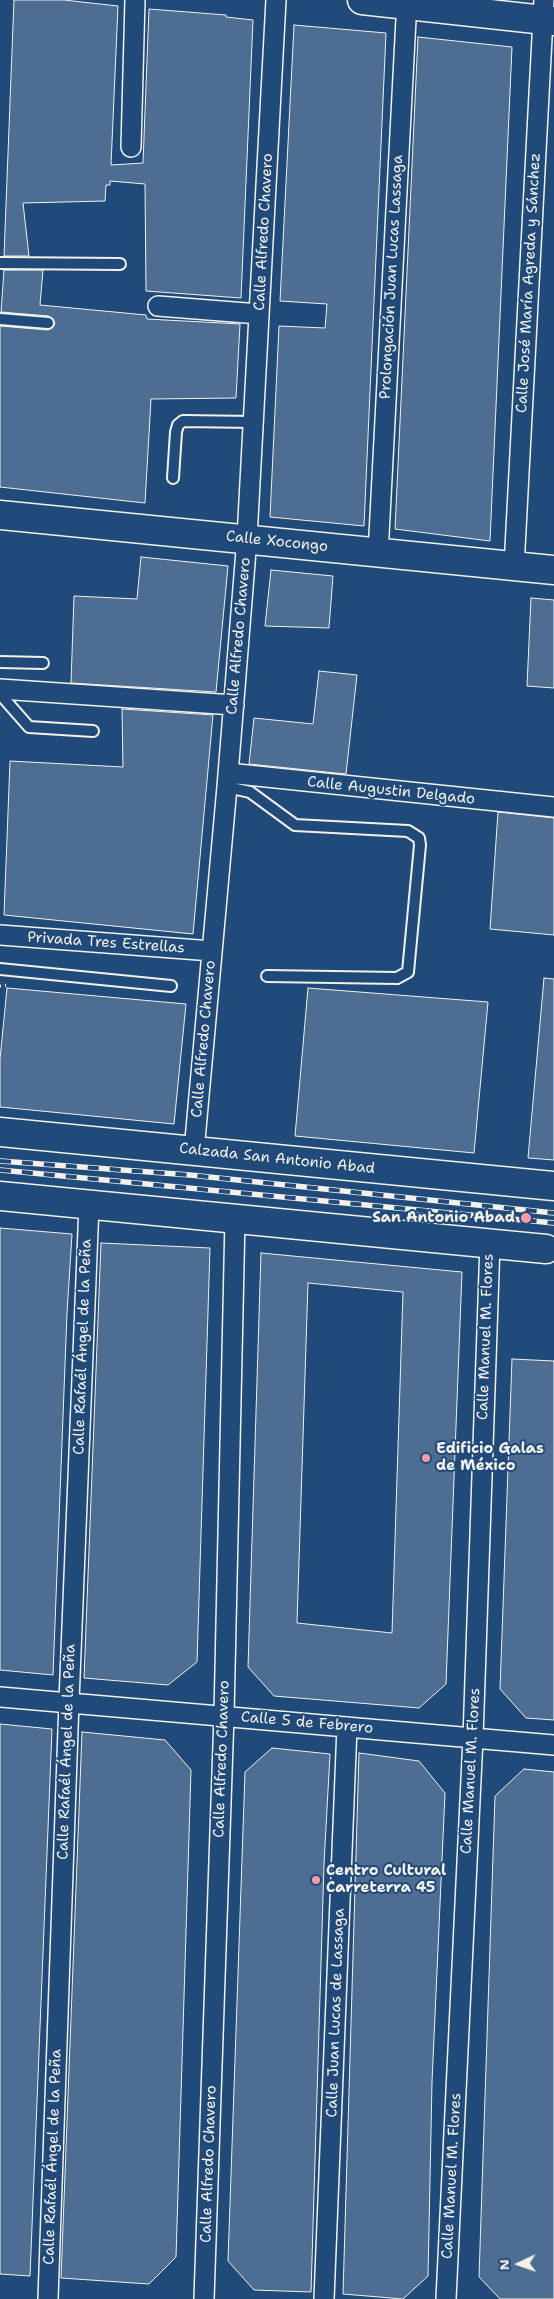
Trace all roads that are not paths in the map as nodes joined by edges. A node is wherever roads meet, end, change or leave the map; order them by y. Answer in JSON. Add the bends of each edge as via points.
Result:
{"nodes":[{"id":1,"x":135,"y":0,"type":"edge"},
{"id":2,"x":276,"y":0,"type":"edge"},
{"id":3,"x":362,"y":0,"type":"edge"},
{"id":4,"x":406,"y":2,"type":"edge"},
{"id":5,"x":547,"y":13,"type":"edge"},
{"id":6,"x":131,"y":147,"type":"dead end"},
{"id":7,"x":0,"y":263,"type":"edge"},
{"id":8,"x":120,"y":264,"type":"dead end"},
{"id":9,"x":158,"y":306,"type":"dead end"},
{"id":10,"x":259,"y":314,"type":"junction"},
{"id":11,"x":0,"y":319,"type":"edge"},
{"id":12,"x":48,"y":323,"type":"dead end"},
{"id":13,"x":254,"y":422,"type":"junction"},
{"id":14,"x":173,"y":478,"type":"dead end"},
{"id":15,"x":0,"y":514,"type":"edge"},
{"id":16,"x":247,"y":538,"type":"junction"},
{"id":17,"x":378,"y":554,"type":"junction"},
{"id":18,"x":514,"y":567,"type":"junction"},
{"id":19,"x":554,"y":570,"type":"edge"},
{"id":20,"x":0,"y":662,"type":"edge"},
{"id":21,"x":44,"y":663,"type":"dead end"},
{"id":22,"x":0,"y":688,"type":"edge"},
{"id":23,"x":0,"y":694,"type":"edge"},
{"id":24,"x":234,"y":705,"type":"junction"},
{"id":25,"x":93,"y":731,"type":"dead end"},
{"id":26,"x":228,"y":780,"type":"junction"},
{"id":27,"x":554,"y":807,"type":"edge"},
{"id":28,"x":0,"y":935,"type":"edge"},
{"id":29,"x":212,"y":951,"type":"junction"},
{"id":30,"x":0,"y":969,"type":"edge"},
{"id":31,"x":267,"y":976,"type":"dead end"},
{"id":32,"x":171,"y":986,"type":"dead end"},
{"id":33,"x":0,"y":1132,"type":"edge"},
{"id":34,"x":194,"y":1151,"type":"junction"},
{"id":35,"x":554,"y":1186,"type":"edge"},
{"id":36,"x":0,"y":1196,"type":"edge"},
{"id":37,"x":89,"y":1205,"type":"junction"},
{"id":38,"x":235,"y":1219,"type":"junction"},
{"id":39,"x":490,"y":1243,"type":"junction"},
{"id":40,"x":546,"y":1249,"type":"dead end"},
{"id":41,"x":0,"y":1697,"type":"edge"},
{"id":42,"x":69,"y":1702,"type":"junction"},
{"id":43,"x":224,"y":1716,"type":"junction"},
{"id":44,"x":347,"y":1727,"type":"junction"},
{"id":45,"x":473,"y":1738,"type":"junction"},
{"id":46,"x":554,"y":1745,"type":"edge"},
{"id":47,"x":48,"y":2299,"type":"edge"},
{"id":48,"x":204,"y":2299,"type":"edge"},
{"id":49,"x":324,"y":2299,"type":"edge"},
{"id":50,"x":446,"y":2299,"type":"edge"}],
"edges":[{"from":1,"to":6,"type":"street"},
{"from":2,"to":10,"type":"street","name":"Calle Alfredo Chavero"},
{"from":3,"to":4,"type":"main road"},
{"from":4,"to":5,"type":"main road"},
{"from":4,"to":17,"type":"street","name":"Prolongación Juan Lucas Lassaga"},
{"from":5,"to":18,"type":"street","name":"Calle José María Agreda y Sánchez"},
{"from":7,"to":8,"type":"lane"},
{"from":9,"to":10,"type":"street"},
{"from":10,"to":13,"type":"street","name":"Calle Alfredo Chavero"},
{"from":11,"to":12,"type":"lane"},
{"from":13,"to":14,"type":"lane","via":[[183,421],[176,432]]},
{"from":13,"to":16,"type":"street","name":"Calle Alfredo Chavero"},
{"from":15,"to":16,"type":"main road","name":"Calle Xocongo"},
{"from":16,"to":17,"type":"main road","name":"Calle Xocongo"},
{"from":16,"to":24,"type":"street","name":"Calle Alfredo Chavero"},
{"from":17,"to":18,"type":"main road","name":"Calle Xocongo"},
{"from":18,"to":19,"type":"main road","name":"Calle Xocongo"},
{"from":20,"to":21,"type":"lane"},
{"from":22,"to":24,"type":"street"},
{"from":23,"to":25,"type":"lane","via":[[30,727]]},
{"from":24,"to":26,"type":"street","name":"Calle Alfredo Chavero"},
{"from":26,"to":27,"type":"street","name":"Calle Augustin Delgado"},
{"from":26,"to":29,"type":"street","name":"Calle Alfredo Chavero"},
{"from":26,"to":31,"type":"lane","via":[[295,824],[408,831],[419,838],[408,972],[397,978]]},
{"from":28,"to":29,"type":"street","name":"Privada Tres Estrellas"},
{"from":29,"to":34,"type":"street","name":"Calle Alfredo Chavero"},
{"from":30,"to":32,"type":"lane"},
{"from":33,"to":34,"type":"main road","name":"Calzada San Antonio Abad"},
{"from":34,"to":35,"type":"main road","name":"Calzada San Antonio Abad"},
{"from":36,"to":37,"type":"main road"},
{"from":37,"to":38,"type":"main road"},
{"from":37,"to":42,"type":"street","name":"Calle Rafaél Ángel de la Peña"},
{"from":38,"to":39,"type":"main road"},
{"from":38,"to":43,"type":"street","name":"Calle Alfredo Chavero"},
{"from":39,"to":40,"type":"main road"},
{"from":39,"to":45,"type":"street","name":"Calle Manuel M. Flores"},
{"from":41,"to":42,"type":"street","name":"Calle 5 de Febrero"},
{"from":42,"to":43,"type":"street","name":"Calle 5 de Febrero"},
{"from":42,"to":47,"type":"street","name":"Calle Rafaél Ángel de la Peña"},
{"from":43,"to":44,"type":"street","name":"Calle 5 de Febrero"},
{"from":43,"to":48,"type":"street","name":"Calle Alfredo Chavero"},
{"from":44,"to":45,"type":"street","name":"Calle 5 de Febrero"},
{"from":44,"to":49,"type":"street","name":"Calle Juan Lucas de Lassaga"},
{"from":45,"to":46,"type":"street","name":"Calle 5 de Febrero"},
{"from":45,"to":50,"type":"street","name":"Calle Manuel M. Flores"}]}
